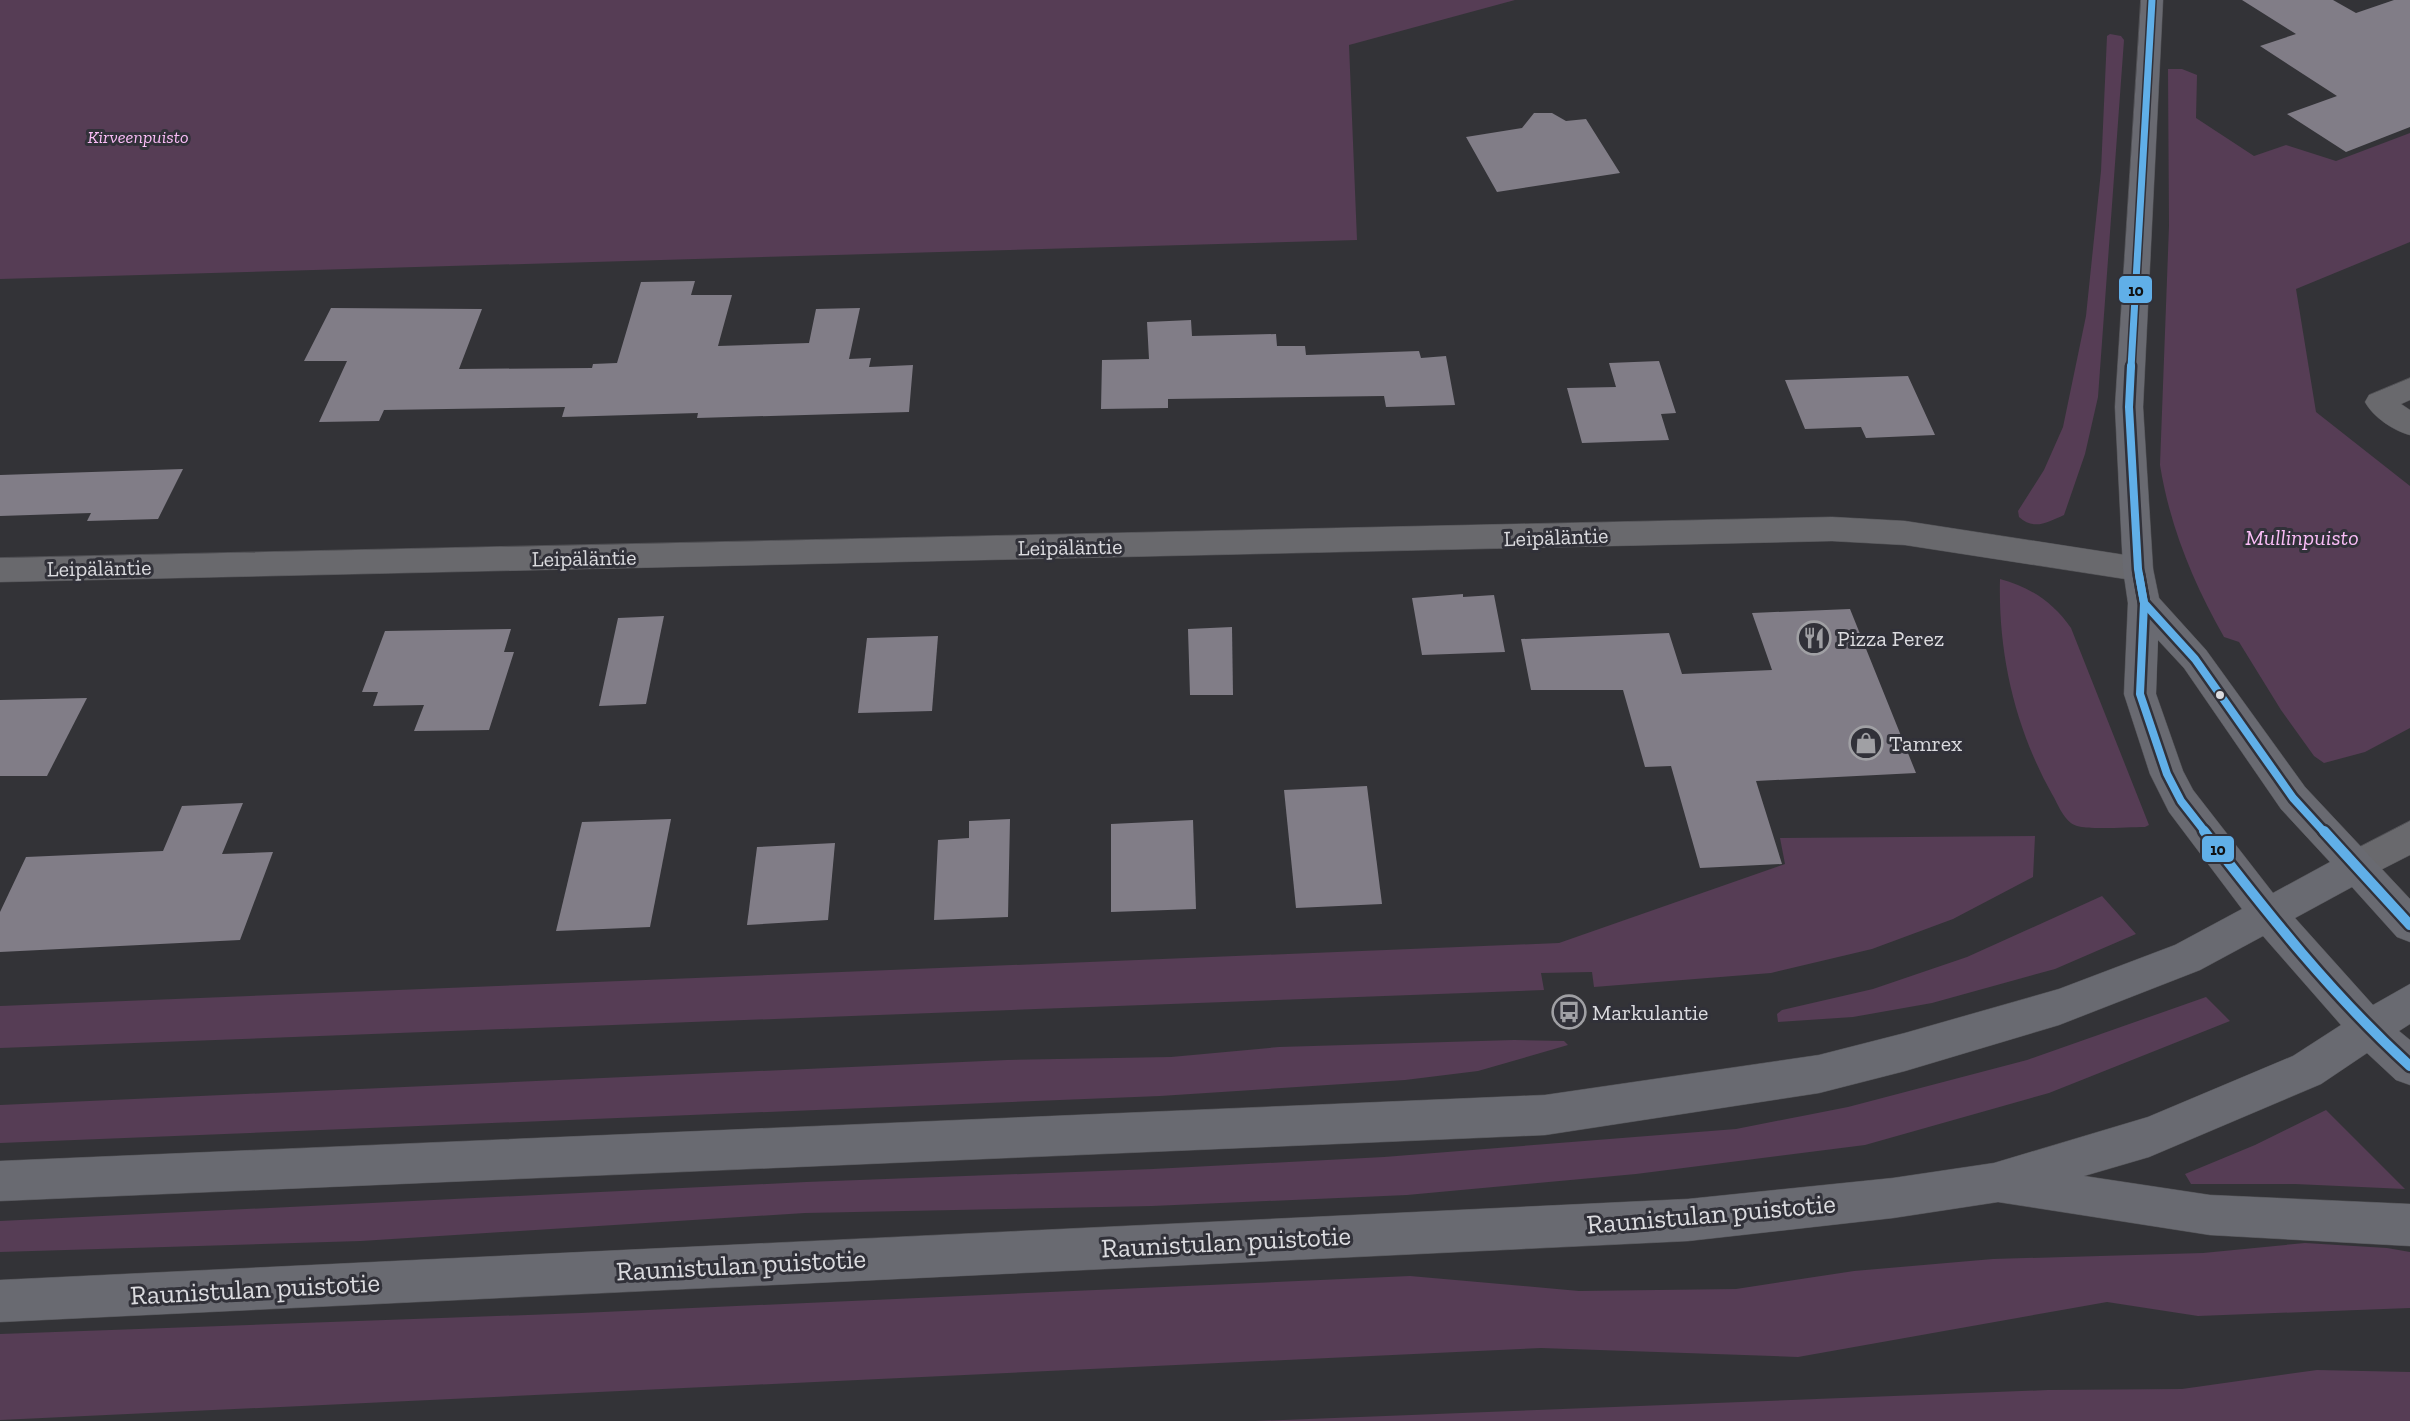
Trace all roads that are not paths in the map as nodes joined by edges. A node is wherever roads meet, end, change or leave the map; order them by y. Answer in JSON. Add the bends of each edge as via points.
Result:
{"nodes":[{"id":1,"x":2152,"y":0,"type":"edge"},
{"id":2,"x":2410,"y":388,"type":"edge"},
{"id":3,"x":2410,"y":425,"type":"edge"},
{"id":4,"x":2138,"y":569,"type":"junction"},
{"id":5,"x":0,"y":570,"type":"edge"},
{"id":6,"x":2144,"y":603,"type":"junction"},
{"id":7,"x":2410,"y":837,"type":"edge"},
{"id":8,"x":2355,"y":867,"type":"junction"},
{"id":9,"x":2267,"y":913,"type":"junction"},
{"id":10,"x":2410,"y":925,"type":"edge"},
{"id":11,"x":2410,"y":1002,"type":"edge"},
{"id":12,"x":2368,"y":1028,"type":"junction"},
{"id":13,"x":2410,"y":1066,"type":"edge"},
{"id":14,"x":0,"y":1181,"type":"edge"},
{"id":15,"x":1994,"y":1183,"type":"junction"},
{"id":16,"x":2410,"y":1225,"type":"edge"},
{"id":17,"x":0,"y":1300,"type":"edge"}],
"edges":[{"from":1,"to":4,"type":"main road","via":[[2129,406]]},
{"from":2,"to":3,"type":"street","via":[[2379,402]]},
{"from":4,"to":5,"type":"street","name":"Leipäläntie","via":[[1905,533],[1832,529]]},
{"from":4,"to":6,"type":"main road"},
{"from":6,"to":8,"type":"main road","via":[[2195,659],[2293,798]]},
{"from":6,"to":9,"type":"main road","via":[[2140,694],[2167,774],[2181,801]]},
{"from":7,"to":8,"type":"street"},
{"from":8,"to":9,"type":"main road"},
{"from":8,"to":10,"type":"main road"},
{"from":9,"to":12,"type":"main road"},
{"from":9,"to":14,"type":"main road","via":[[2176,962],[2059,1007],[1905,1052],[1786,1079],[1545,1115]]},
{"from":11,"to":12,"type":"main road","name":"Raunistulan puistotie"},
{"from":12,"to":13,"type":"main road"},
{"from":12,"to":15,"type":"main road","name":"Raunistulan puistotie","via":[[2307,1070],[2279,1084],[2149,1137]]},
{"from":15,"to":16,"type":"main road","via":[[2210,1215]]},
{"from":15,"to":17,"type":"main road","name":"Raunistulan puistotie","via":[[1726,1217]]}]}
